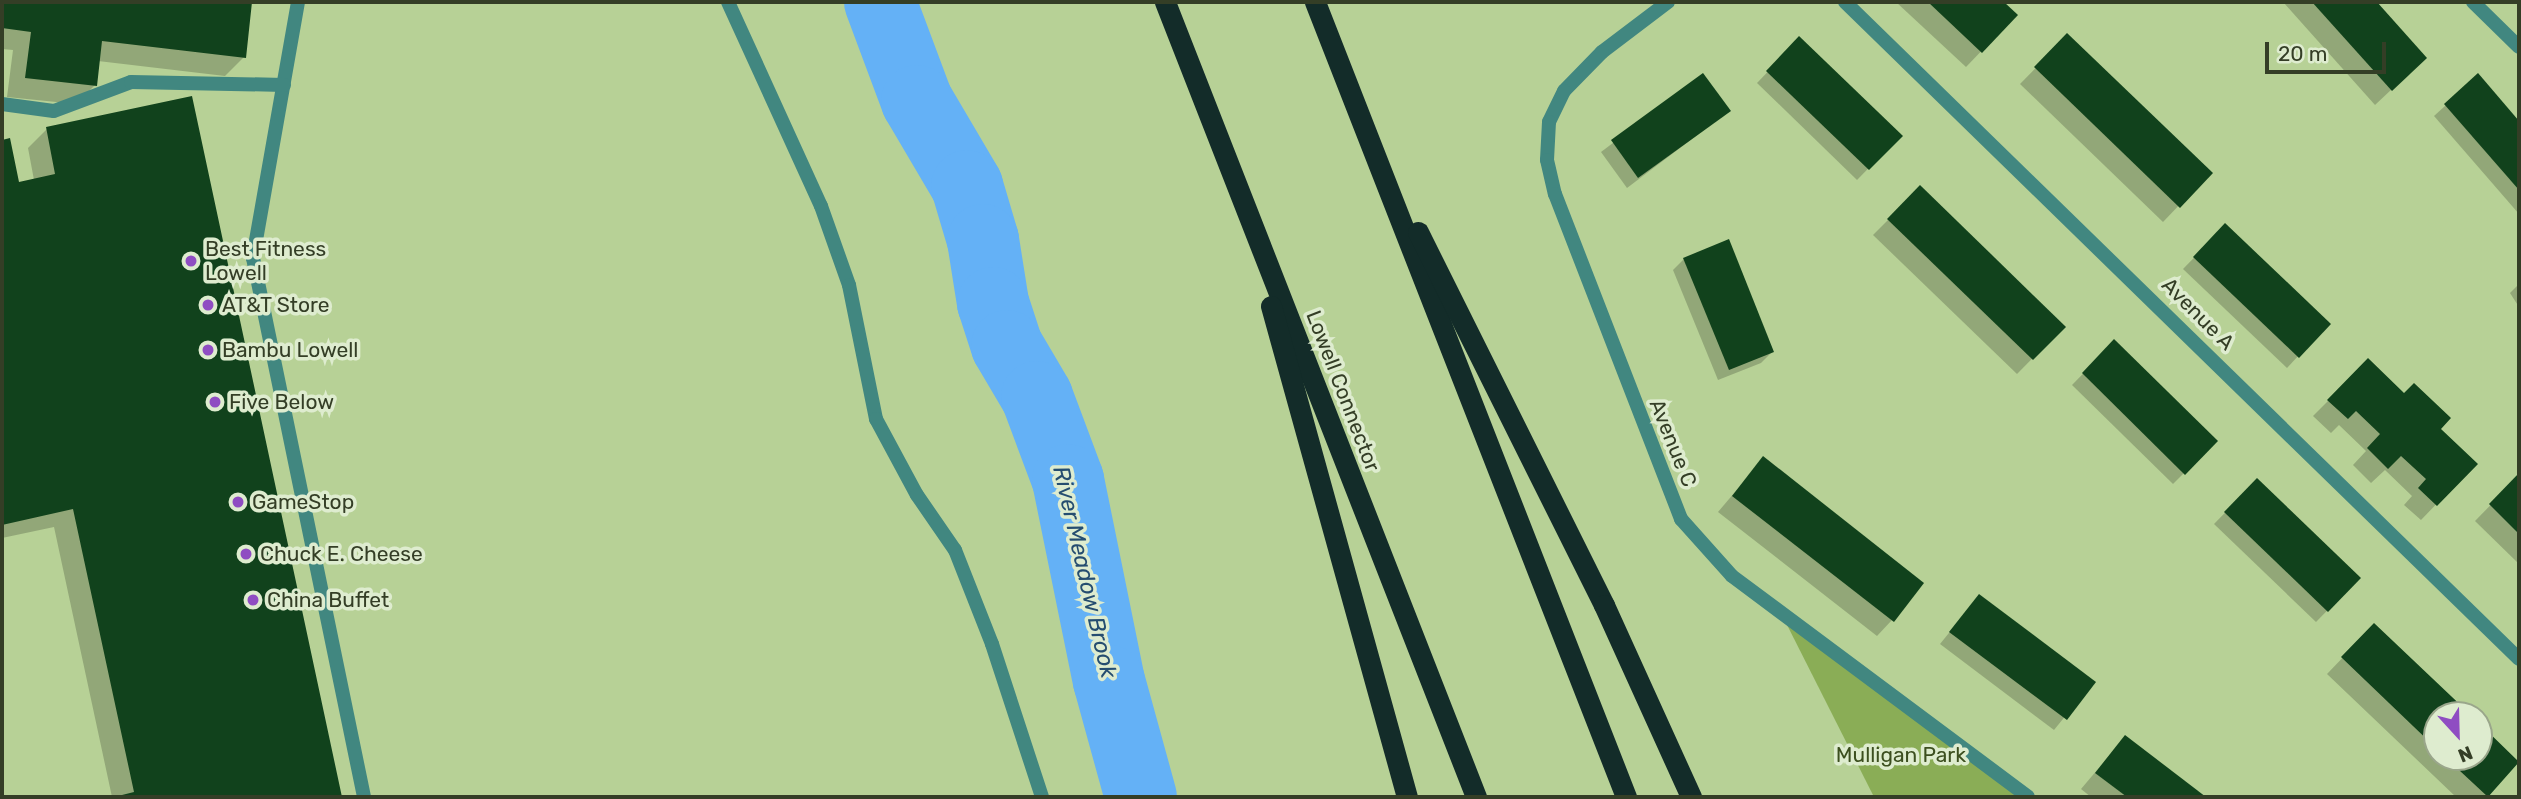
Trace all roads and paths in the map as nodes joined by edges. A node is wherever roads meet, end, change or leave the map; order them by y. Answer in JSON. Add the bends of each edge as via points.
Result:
{"nodes":[{"id":1,"x":298,"y":2,"type":"edge"},
{"id":2,"x":728,"y":2,"type":"edge"},
{"id":3,"x":1165,"y":2,"type":"edge"},
{"id":4,"x":1315,"y":2,"type":"edge"},
{"id":5,"x":1668,"y":2,"type":"edge"},
{"id":6,"x":1845,"y":2,"type":"edge"},
{"id":7,"x":2473,"y":2,"type":"edge"},
{"id":8,"x":2519,"y":47,"type":"edge"},
{"id":9,"x":284,"y":85,"type":"junction"},
{"id":10,"x":2,"y":104,"type":"edge"},
{"id":11,"x":1374,"y":153,"type":"junction"},
{"id":12,"x":1244,"y":205,"type":"junction"},
{"id":13,"x":2519,"y":659,"type":"edge"},
{"id":14,"x":364,"y":797,"type":"edge"},
{"id":15,"x":1042,"y":797,"type":"edge"},
{"id":16,"x":1407,"y":797,"type":"edge"},
{"id":17,"x":1476,"y":797,"type":"edge"},
{"id":18,"x":1626,"y":797,"type":"edge"},
{"id":19,"x":1691,"y":797,"type":"edge"},
{"id":20,"x":2028,"y":797,"type":"edge"}],
"edges":[{"from":1,"to":9,"type":"street"},
{"from":2,"to":15,"type":"street","via":[[821,206],[849,285],[876,419],[917,495],[955,550],[992,644]]},
{"from":3,"to":12,"type":"highway","name":"Lowell Connector"},
{"from":4,"to":11,"type":"highway"},
{"from":5,"to":20,"type":"street","name":"Avenue C","via":[[1602,52],[1564,91],[1549,121],[1547,160],[1559,207],[1681,519],[1732,576]]},
{"from":6,"to":13,"type":"street","name":"Avenue A"},
{"from":7,"to":8,"type":"street"},
{"from":9,"to":10,"type":"street","via":[[131,82],[54,111]]},
{"from":9,"to":14,"type":"street","via":[[253,258]]},
{"from":11,"to":18,"type":"highway"},
{"from":11,"to":19,"type":"highway","via":[[1457,304],[1604,605]]},
{"from":12,"to":16,"type":"highway"},
{"from":12,"to":17,"type":"highway","name":"Lowell Connector"}]}
